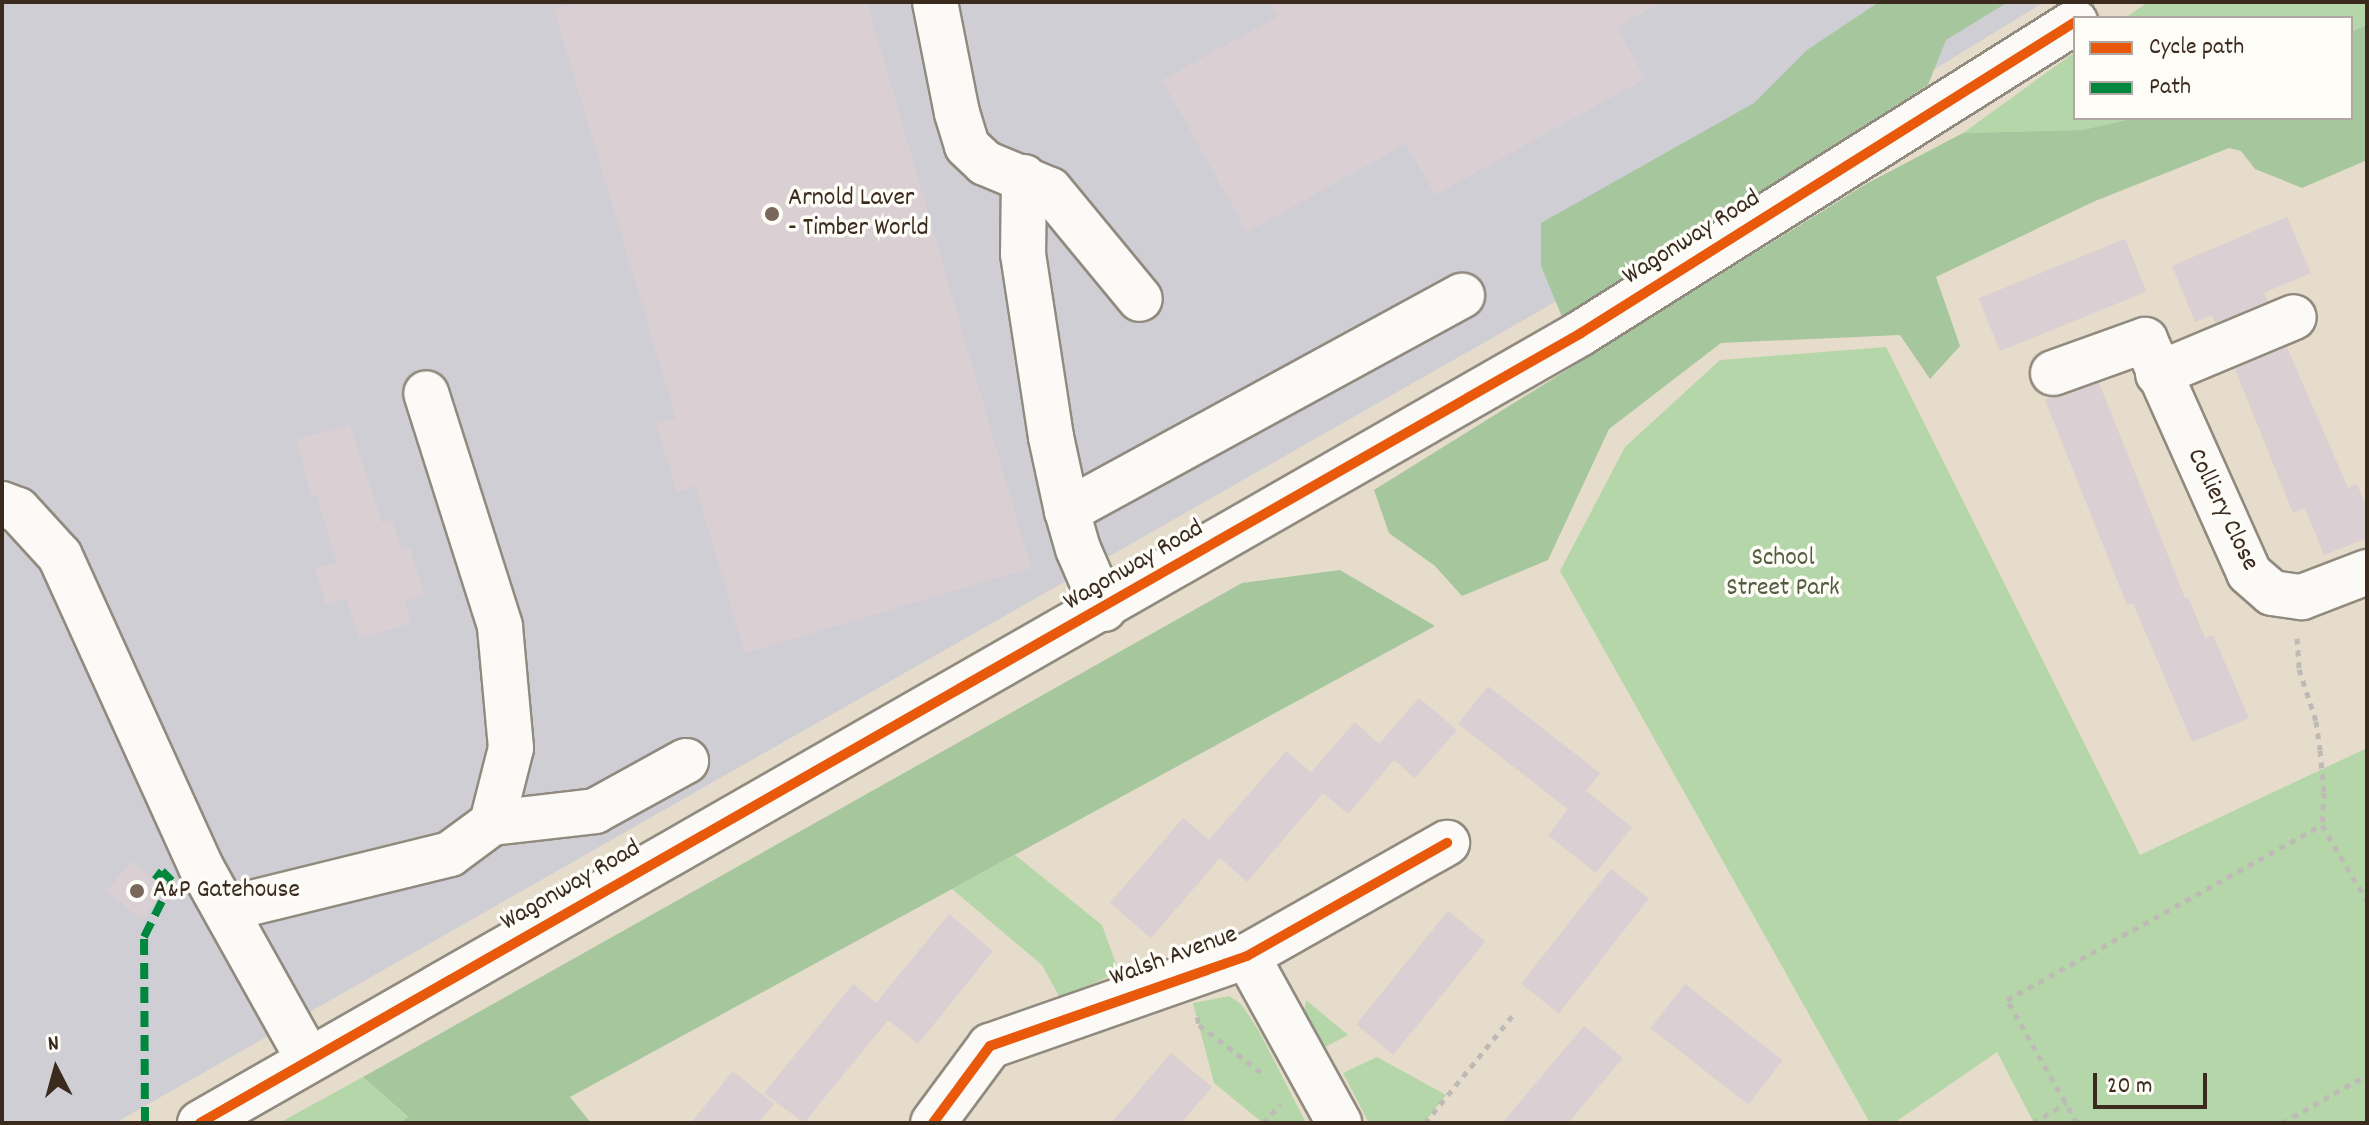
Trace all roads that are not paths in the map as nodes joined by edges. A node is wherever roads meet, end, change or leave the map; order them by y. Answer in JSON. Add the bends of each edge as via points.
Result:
{"nodes":[{"id":1,"x":935,"y":2,"type":"edge"},
{"id":2,"x":2107,"y":2,"type":"edge"},
{"id":3,"x":2084,"y":16,"type":"edge"},
{"id":4,"x":2073,"y":23,"type":"edge"},
{"id":5,"x":1024,"y":177,"type":"junction"},
{"id":6,"x":1462,"y":296,"type":"dead end"},
{"id":7,"x":1140,"y":299,"type":"dead end"},
{"id":8,"x":2294,"y":317,"type":"dead end"},
{"id":9,"x":2151,"y":357,"type":"junction"},
{"id":10,"x":2053,"y":373,"type":"dead end"},
{"id":11,"x":426,"y":393,"type":"dead end"},
{"id":12,"x":2,"y":504,"type":"edge"},
{"id":13,"x":1067,"y":511,"type":"junction"},
{"id":14,"x":2367,"y":572,"type":"edge"},
{"id":15,"x":1104,"y":609,"type":"junction"},
{"id":16,"x":686,"y":761,"type":"dead end"},
{"id":17,"x":492,"y":823,"type":"junction"},
{"id":18,"x":1447,"y":843,"type":"dead end"},
{"id":19,"x":227,"y":913,"type":"junction"},
{"id":20,"x":1247,"y":956,"type":"junction"},
{"id":21,"x":309,"y":1060,"type":"junction"},
{"id":22,"x":200,"y":1123,"type":"edge"},
{"id":23,"x":933,"y":1123,"type":"edge"},
{"id":24,"x":1339,"y":1123,"type":"edge"}],
"edges":[{"from":1,"to":5,"type":"main road","via":[[967,146],[985,163]]},
{"from":2,"to":3,"type":"main road"},
{"from":4,"to":15,"type":"main road","name":"Wagonway Road","via":[[1581,333]]},
{"from":5,"to":7,"type":"main road","via":[[1050,190]]},
{"from":5,"to":13,"type":"main road","via":[[1023,254]]},
{"from":6,"to":13,"type":"main road"},
{"from":8,"to":9,"type":"main road"},
{"from":9,"to":10,"type":"main road"},
{"from":9,"to":14,"type":"main road","name":"Colliery Close","via":[[2249,573],[2272,593],[2302,597]]},
{"from":11,"to":17,"type":"main road","via":[[500,626],[511,748]]},
{"from":12,"to":19,"type":"main road","via":[[18,510],[60,556],[201,867]]},
{"from":13,"to":15,"type":"main road"},
{"from":15,"to":21,"type":"main road","name":"Wagonway Road"},
{"from":16,"to":17,"type":"main road","via":[[595,811]]},
{"from":17,"to":19,"type":"main road","via":[[450,854]]},
{"from":18,"to":20,"type":"main road","name":"Walsh Avenue"},
{"from":19,"to":21,"type":"main road"},
{"from":20,"to":23,"type":"main road","name":"Walsh Avenue","via":[[990,1046]]},
{"from":20,"to":24,"type":"main road","name":"Walsh Avenue"},
{"from":21,"to":22,"type":"main road","name":"Wagonway Road"}]}
